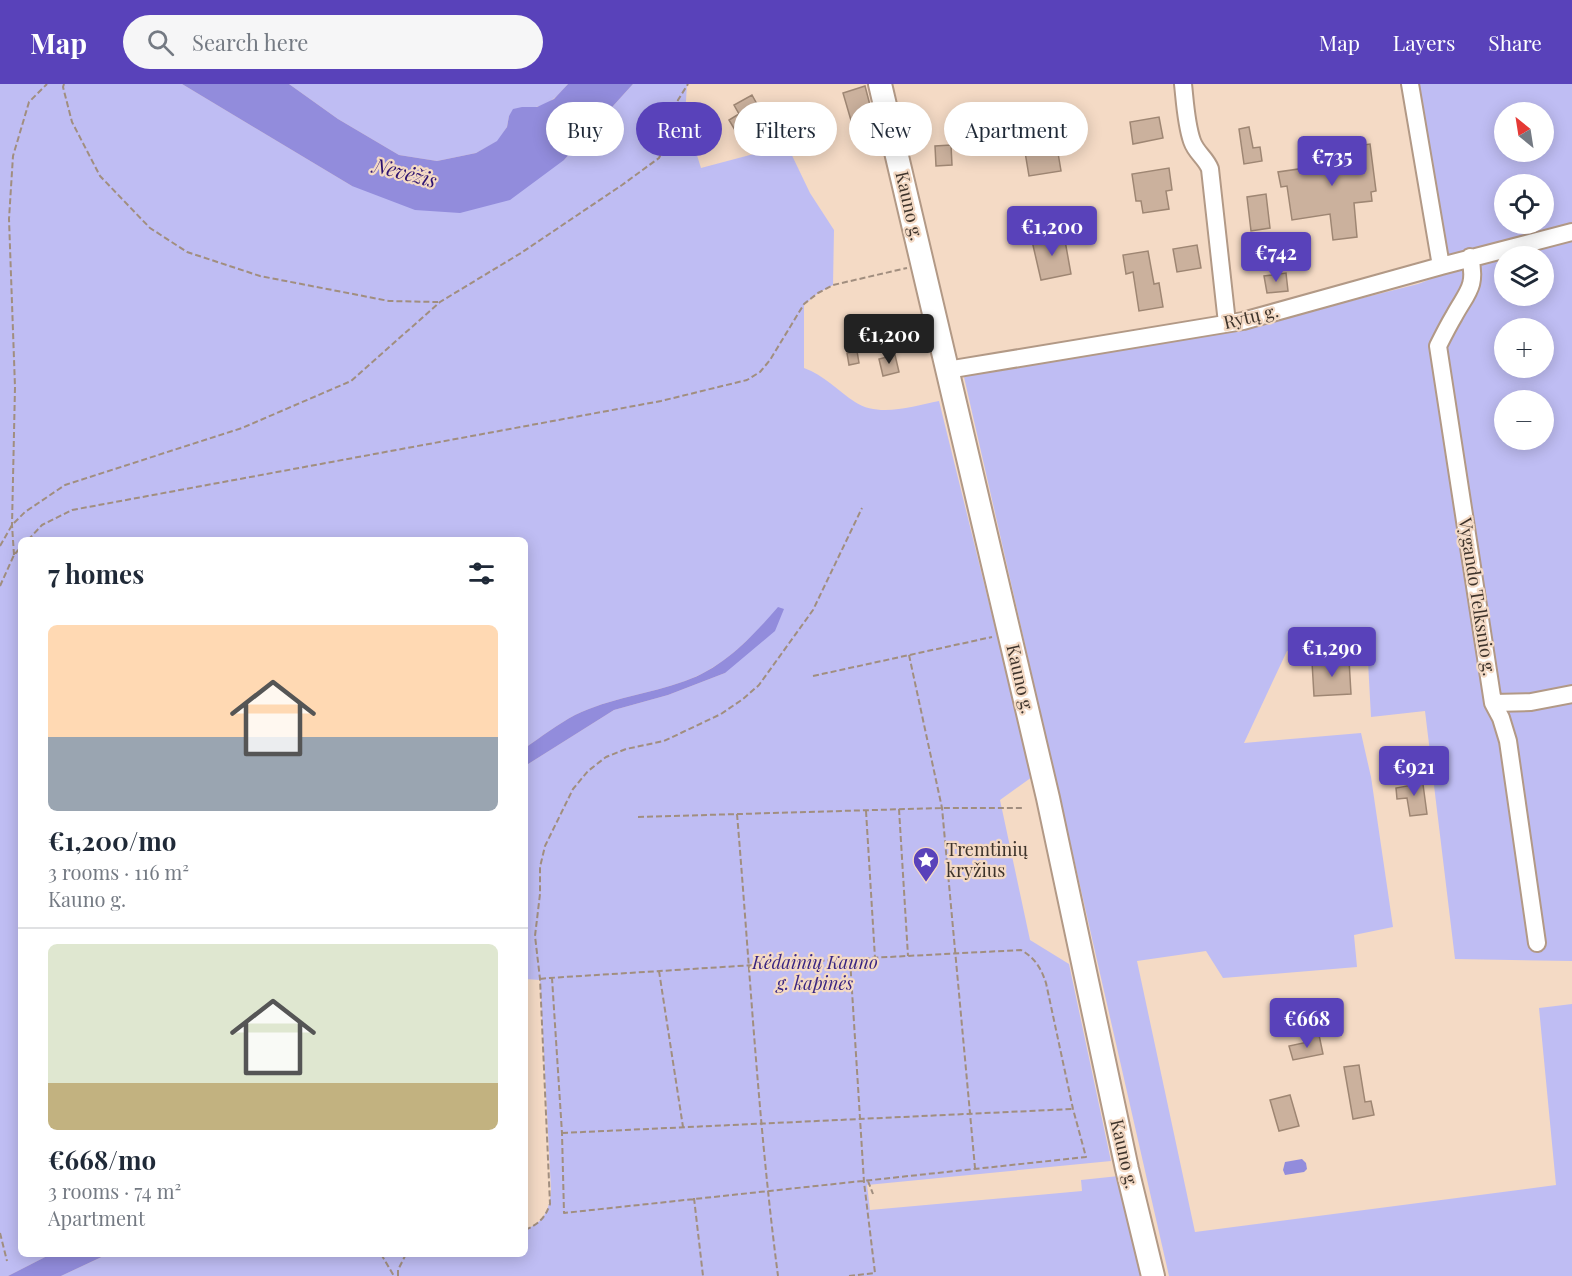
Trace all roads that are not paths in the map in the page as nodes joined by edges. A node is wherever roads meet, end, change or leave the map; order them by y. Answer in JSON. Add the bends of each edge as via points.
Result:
{"nodes":[{"id":1,"x":880,"y":84,"type":"edge"},
{"id":2,"x":1183,"y":84,"type":"edge"},
{"id":3,"x":1410,"y":84,"type":"edge"},
{"id":4,"x":1572,"y":232,"type":"edge"},
{"id":5,"x":1470,"y":257,"type":"junction"},
{"id":6,"x":1441,"y":266,"type":"junction"},
{"id":7,"x":1227,"y":323,"type":"junction"},
{"id":8,"x":947,"y":370,"type":"junction"},
{"id":9,"x":1572,"y":694,"type":"edge"},
{"id":10,"x":1493,"y":704,"type":"junction"},
{"id":11,"x":1537,"y":943,"type":"dead end"},
{"id":12,"x":1154,"y":1276,"type":"edge"}],
"edges":[{"from":1,"to":8,"type":"main road","name":"Kauno g."},
{"from":2,"to":7,"type":"street","via":[[1191,140],[1210,169]]},
{"from":3,"to":6,"type":"street"},
{"from":4,"to":5,"type":"street","name":"Rytų g."},
{"from":5,"to":6,"type":"street","name":"Rytų g."},
{"from":5,"to":10,"type":"street","name":"Vygando Telksnio g.","via":[[1471,289],[1438,346]]},
{"from":6,"to":7,"type":"street","name":"Rytų g."},
{"from":7,"to":8,"type":"street","name":"Rytų g."},
{"from":8,"to":12,"type":"main road","name":"Kauno g.","via":[[1048,798],[1127,1169]]},
{"from":9,"to":10,"type":"street"},
{"from":10,"to":11,"type":"street","name":"Vygando Telksnio g.","via":[[1508,741]]}]}
